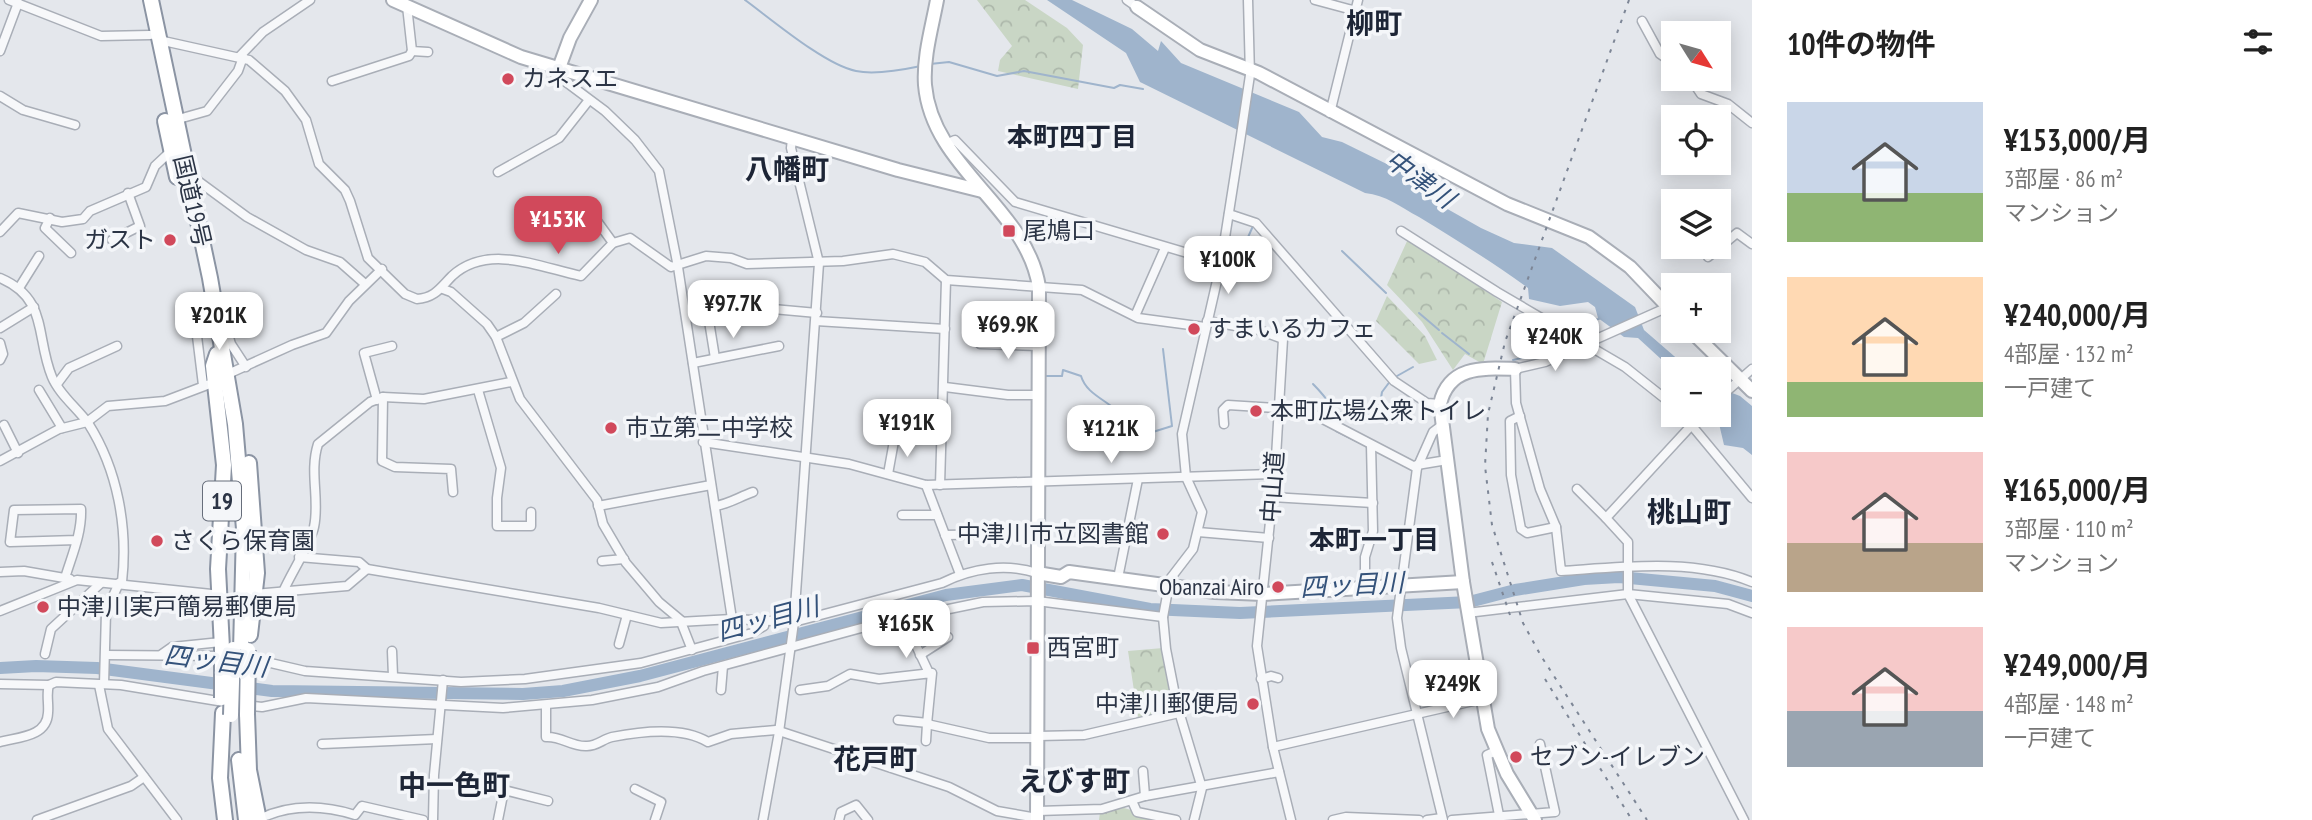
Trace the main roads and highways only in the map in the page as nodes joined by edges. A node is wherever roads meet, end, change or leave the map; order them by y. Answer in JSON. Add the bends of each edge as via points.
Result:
{"nodes":[{"id":1,"x":143,"y":0,"type":"edge"},
{"id":2,"x":151,"y":0,"type":"edge"},
{"id":3,"x":155,"y":37,"type":"junction"},
{"id":4,"x":217,"y":354,"type":"junction"},
{"id":5,"x":228,"y":374,"type":"junction"},
{"id":6,"x":233,"y":648,"type":"junction"},
{"id":7,"x":235,"y":714,"type":"junction"},
{"id":8,"x":225,"y":820,"type":"edge"},
{"id":9,"x":237,"y":820,"type":"edge"},
{"id":10,"x":255,"y":820,"type":"edge"}],
"edges":[{"from":1,"to":3,"type":"highway","name":"国道19号","number":"19"},
{"from":2,"to":3,"type":"highway","name":"国道19号","number":"19"},
{"from":3,"to":4,"type":"highway","name":"国道19号","number":"19","via":[[171,151]]},
{"from":3,"to":5,"type":"highway","name":"国道19号","number":"19"},
{"from":4,"to":6,"type":"highway","name":"国道19号","number":"19","via":[[234,481]]},
{"from":4,"to":6,"type":"highway","number":"19","via":[[209,384],[224,466],[218,569]]},
{"from":5,"to":6,"type":"highway","name":"国道19号","number":"19","via":[[244,517]]},
{"from":5,"to":6,"type":"highway","number":"19","via":[[239,404],[251,475],[257,573]]},
{"from":6,"to":7,"type":"highway","name":"国道19号","number":"19","bridge":true},
{"from":7,"to":8,"type":"highway","number":"19","via":[[220,778]]},
{"from":7,"to":9,"type":"highway","name":"国道19号","number":"19","via":[[230,770]]},
{"from":7,"to":10,"type":"highway","number":"19","via":[[248,760]]}]}
